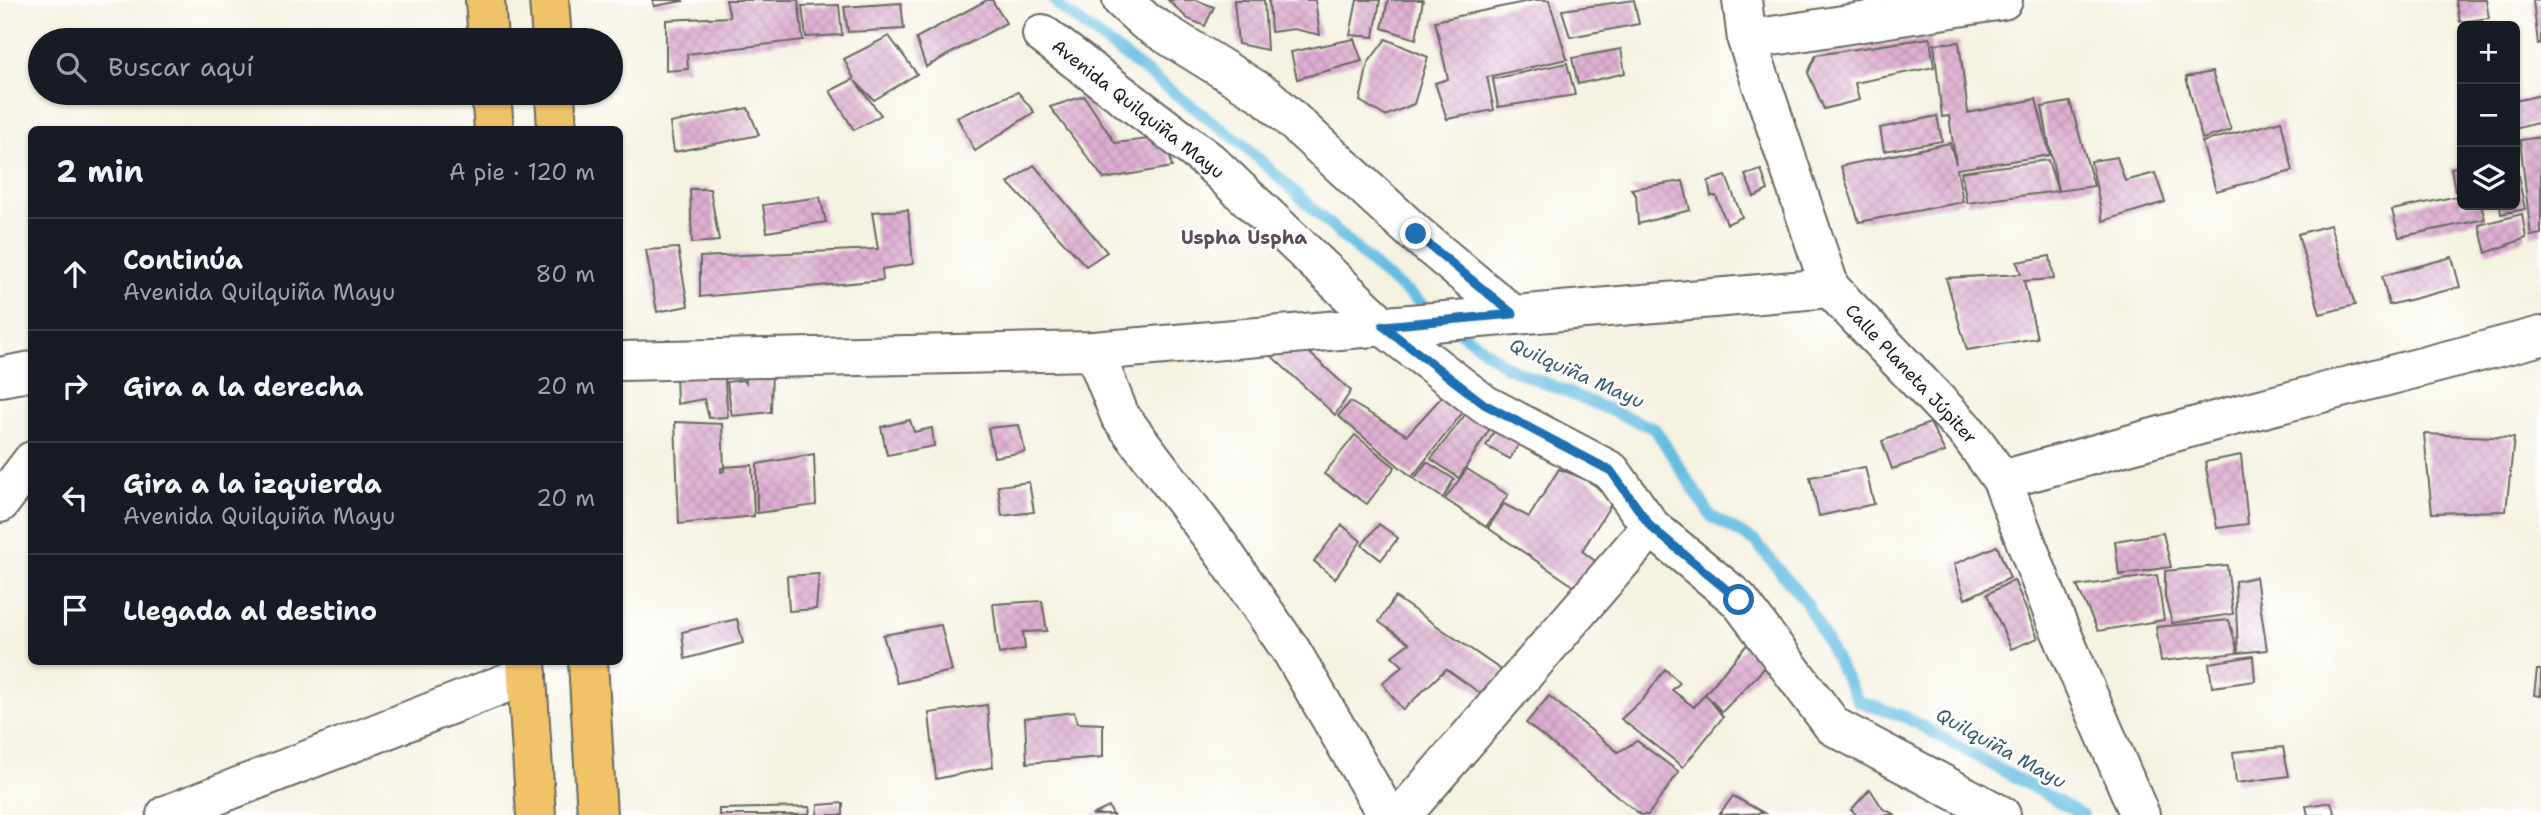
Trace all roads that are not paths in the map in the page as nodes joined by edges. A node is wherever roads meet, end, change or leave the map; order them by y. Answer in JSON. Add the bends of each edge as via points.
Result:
{"nodes":[{"id":1,"x":485,"y":0,"type":"edge"},
{"id":2,"x":549,"y":0,"type":"edge"},
{"id":3,"x":1122,"y":0,"type":"edge"},
{"id":4,"x":1742,"y":0,"type":"edge"},
{"id":5,"x":2003,"y":0,"type":"edge"},
{"id":6,"x":487,"y":28,"type":"edge"},
{"id":7,"x":551,"y":28,"type":"edge"},
{"id":8,"x":1042,"y":34,"type":"dead end"},
{"id":9,"x":1747,"y":40,"type":"junction"},
{"id":10,"x":492,"y":105,"type":"edge"},
{"id":11,"x":556,"y":105,"type":"edge"},
{"id":12,"x":494,"y":126,"type":"edge"},
{"id":13,"x":557,"y":126,"type":"edge"},
{"id":14,"x":1830,"y":288,"type":"junction"},
{"id":15,"x":1513,"y":314,"type":"junction"},
{"id":16,"x":1383,"y":326,"type":"junction"},
{"id":17,"x":2541,"y":336,"type":"edge"},
{"id":18,"x":1094,"y":351,"type":"junction"},
{"id":19,"x":623,"y":361,"type":"edge"},
{"id":20,"x":28,"y":372,"type":"edge"},
{"id":21,"x":0,"y":377,"type":"edge"},
{"id":22,"x":28,"y":466,"type":"edge"},
{"id":23,"x":2002,"y":480,"type":"junction"},
{"id":24,"x":0,"y":503,"type":"edge"},
{"id":25,"x":1651,"y":527,"type":"junction"},
{"id":26,"x":588,"y":665,"type":"edge"},
{"id":27,"x":527,"y":668,"type":"edge"},
{"id":28,"x":166,"y":815,"type":"edge"},
{"id":29,"x":536,"y":815,"type":"edge"},
{"id":30,"x":597,"y":815,"type":"edge"},
{"id":31,"x":1387,"y":815,"type":"edge"},
{"id":32,"x":1402,"y":815,"type":"edge"},
{"id":33,"x":2001,"y":815,"type":"edge"},
{"id":34,"x":2140,"y":815,"type":"edge"}],
"edges":[{"from":1,"to":6,"type":"highway"},
{"from":2,"to":7,"type":"highway"},
{"from":3,"to":15,"type":"street","via":[[1145,21],[1266,96],[1416,234]]},
{"from":4,"to":9,"type":"street","name":"Calle Planeta Júpiter"},
{"from":5,"to":9,"type":"street"},
{"from":8,"to":16,"type":"street","name":"Avenida Quilquiña Mayu","via":[[1209,162]]},
{"from":9,"to":14,"type":"street","name":"Calle Planeta Júpiter"},
{"from":10,"to":12,"type":"highway"},
{"from":11,"to":13,"type":"highway"},
{"from":14,"to":15,"type":"street"},
{"from":14,"to":23,"type":"street","name":"Calle Planeta Júpiter","via":[[1969,434]]},
{"from":15,"to":16,"type":"street"},
{"from":16,"to":18,"type":"street"},
{"from":16,"to":25,"type":"street","name":"Avenida Quilquiña Mayu","via":[[1484,404],[1611,471]]},
{"from":17,"to":23,"type":"street"},
{"from":18,"to":19,"type":"street"},
{"from":18,"to":31,"type":"street","via":[[1120,416],[1292,652]]},
{"from":20,"to":21,"type":"street"},
{"from":22,"to":24,"type":"street"},
{"from":23,"to":34,"type":"street","name":"Calle Planeta Júpiter","via":[[2055,618]]},
{"from":25,"to":32,"type":"street"},
{"from":25,"to":33,"type":"street","name":"Avenida Quilquiña Mayu","via":[[1739,600],[1833,726]]},
{"from":26,"to":30,"type":"highway"},
{"from":27,"to":28,"type":"street"},
{"from":27,"to":29,"type":"highway"}]}
